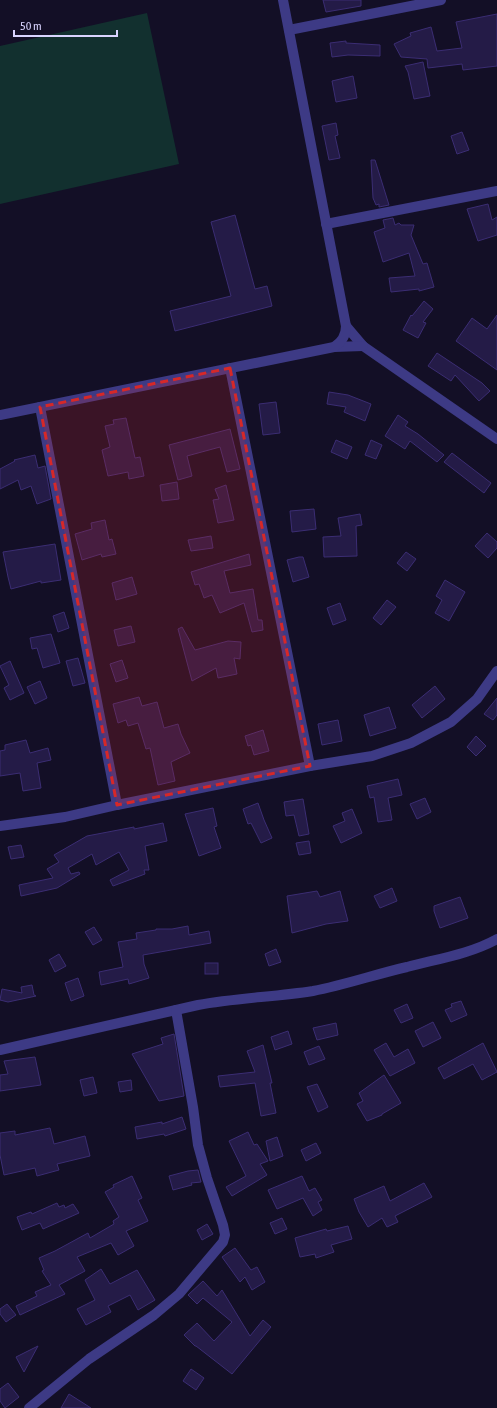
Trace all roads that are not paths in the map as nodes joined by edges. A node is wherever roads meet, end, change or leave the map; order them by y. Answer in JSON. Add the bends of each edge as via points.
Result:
{"nodes":[{"id":1,"x":283,"y":0,"type":"edge"},
{"id":2,"x":441,"y":0,"type":"edge"},
{"id":3,"x":289,"y":30,"type":"junction"},
{"id":4,"x":497,"y":191,"type":"edge"},
{"id":5,"x":326,"y":224,"type":"junction"},
{"id":6,"x":346,"y":326,"type":"junction"},
{"id":7,"x":363,"y":346,"type":"junction"},
{"id":8,"x":334,"y":347,"type":"junction"},
{"id":9,"x":230,"y":368,"type":"junction"},
{"id":10,"x":40,"y":407,"type":"junction"},
{"id":11,"x":0,"y":415,"type":"edge"},
{"id":12,"x":497,"y":439,"type":"edge"},
{"id":13,"x":497,"y":671,"type":"edge"},
{"id":14,"x":310,"y":766,"type":"junction"},
{"id":15,"x":117,"y":805,"type":"junction"},
{"id":16,"x":0,"y":826,"type":"edge"},
{"id":17,"x":497,"y":938,"type":"edge"},
{"id":18,"x":176,"y":1010,"type":"junction"},
{"id":19,"x":0,"y":1050,"type":"edge"},
{"id":20,"x":29,"y":1408,"type":"edge"}],
"edges":[{"from":1,"to":3,"type":"street"},
{"from":2,"to":3,"type":"street"},
{"from":3,"to":5,"type":"street"},
{"from":4,"to":5,"type":"street"},
{"from":5,"to":6,"type":"street"},
{"from":6,"to":7,"type":"street"},
{"from":6,"to":8,"type":"street","via":[[342,341]]},
{"from":7,"to":8,"type":"street"},
{"from":7,"to":12,"type":"street"},
{"from":8,"to":9,"type":"street"},
{"from":9,"to":10,"type":"street"},
{"from":9,"to":14,"type":"street"},
{"from":10,"to":11,"type":"street"},
{"from":10,"to":15,"type":"street"},
{"from":13,"to":14,"type":"street","via":[[477,699],[451,722],[411,743],[372,756]]},
{"from":14,"to":15,"type":"street"},
{"from":15,"to":16,"type":"street","via":[[65,817]]},
{"from":17,"to":18,"type":"street","via":[[486,945],[449,956],[332,987],[278,996],[224,1000]]},
{"from":18,"to":19,"type":"street"},
{"from":18,"to":20,"type":"street","via":[[198,1145],[223,1225],[223,1242],[179,1294],[154,1315],[89,1359]]}]}
